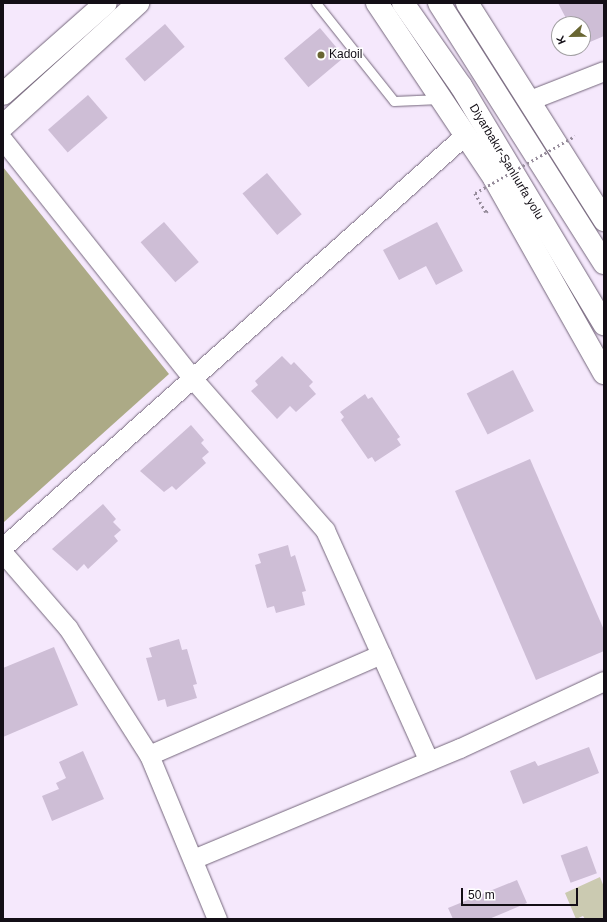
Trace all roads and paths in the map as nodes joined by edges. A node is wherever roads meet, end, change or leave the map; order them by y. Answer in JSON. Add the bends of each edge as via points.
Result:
{"nodes":[{"id":1,"x":106,"y":3,"type":"edge"},
{"id":2,"x":138,"y":3,"type":"edge"},
{"id":3,"x":316,"y":3,"type":"edge"},
{"id":4,"x":377,"y":3,"type":"edge"},
{"id":5,"x":404,"y":3,"type":"edge"},
{"id":6,"x":439,"y":3,"type":"edge"},
{"id":7,"x":467,"y":3,"type":"edge"},
{"id":8,"x":604,"y":71,"type":"edge"},
{"id":9,"x":3,"y":94,"type":"edge"},
{"id":10,"x":443,"y":98,"type":"junction"},
{"id":11,"x":530,"y":100,"type":"junction"},
{"id":12,"x":3,"y":126,"type":"edge"},
{"id":13,"x":465,"y":135,"type":"junction"},
{"id":14,"x":575,"y":136,"type":"dead end"},
{"id":15,"x":3,"y":140,"type":"edge"},
{"id":16,"x":484,"y":198,"type":"dead end"},
{"id":17,"x":604,"y":220,"type":"edge"},
{"id":18,"x":604,"y":263,"type":"edge"},
{"id":19,"x":604,"y":324,"type":"edge"},
{"id":20,"x":604,"y":373,"type":"edge"},
{"id":21,"x":192,"y":378,"type":"junction"},
{"id":22,"x":3,"y":547,"type":"edge"},
{"id":23,"x":3,"y":553,"type":"edge"},
{"id":24,"x":381,"y":654,"type":"junction"},
{"id":25,"x":604,"y":681,"type":"edge"},
{"id":26,"x":149,"y":755,"type":"junction"},
{"id":27,"x":429,"y":761,"type":"junction"},
{"id":28,"x":193,"y":859,"type":"junction"},
{"id":29,"x":218,"y":919,"type":"edge"}],
"edges":[{"from":1,"to":9,"type":"main road"},
{"from":2,"to":12,"type":"main road"},
{"from":3,"to":10,"type":"lane","via":[[394,101]]},
{"from":4,"to":10,"type":"main road"},
{"from":5,"to":19,"type":"main road","name":"Diyarbakır-Şanlıurfa yolu","via":[[461,86]]},
{"from":6,"to":18,"type":"main road"},
{"from":7,"to":11,"type":"main road"},
{"from":8,"to":11,"type":"street"},
{"from":10,"to":13,"type":"main road"},
{"from":11,"to":17,"type":"main road"},
{"from":13,"to":20,"type":"main road","via":[[494,178]]},
{"from":13,"to":21,"type":"street"},
{"from":14,"to":16,"type":"path","bridge":true,"via":[[475,193],[486,212],[490,211]]},
{"from":15,"to":21,"type":"street"},
{"from":21,"to":22,"type":"street"},
{"from":21,"to":24,"type":"street","via":[[325,530]]},
{"from":23,"to":26,"type":"street","via":[[68,628]]},
{"from":24,"to":26,"type":"street"},
{"from":24,"to":27,"type":"street"},
{"from":25,"to":27,"type":"street"},
{"from":26,"to":28,"type":"street"},
{"from":27,"to":28,"type":"street"},
{"from":28,"to":29,"type":"street"}]}
